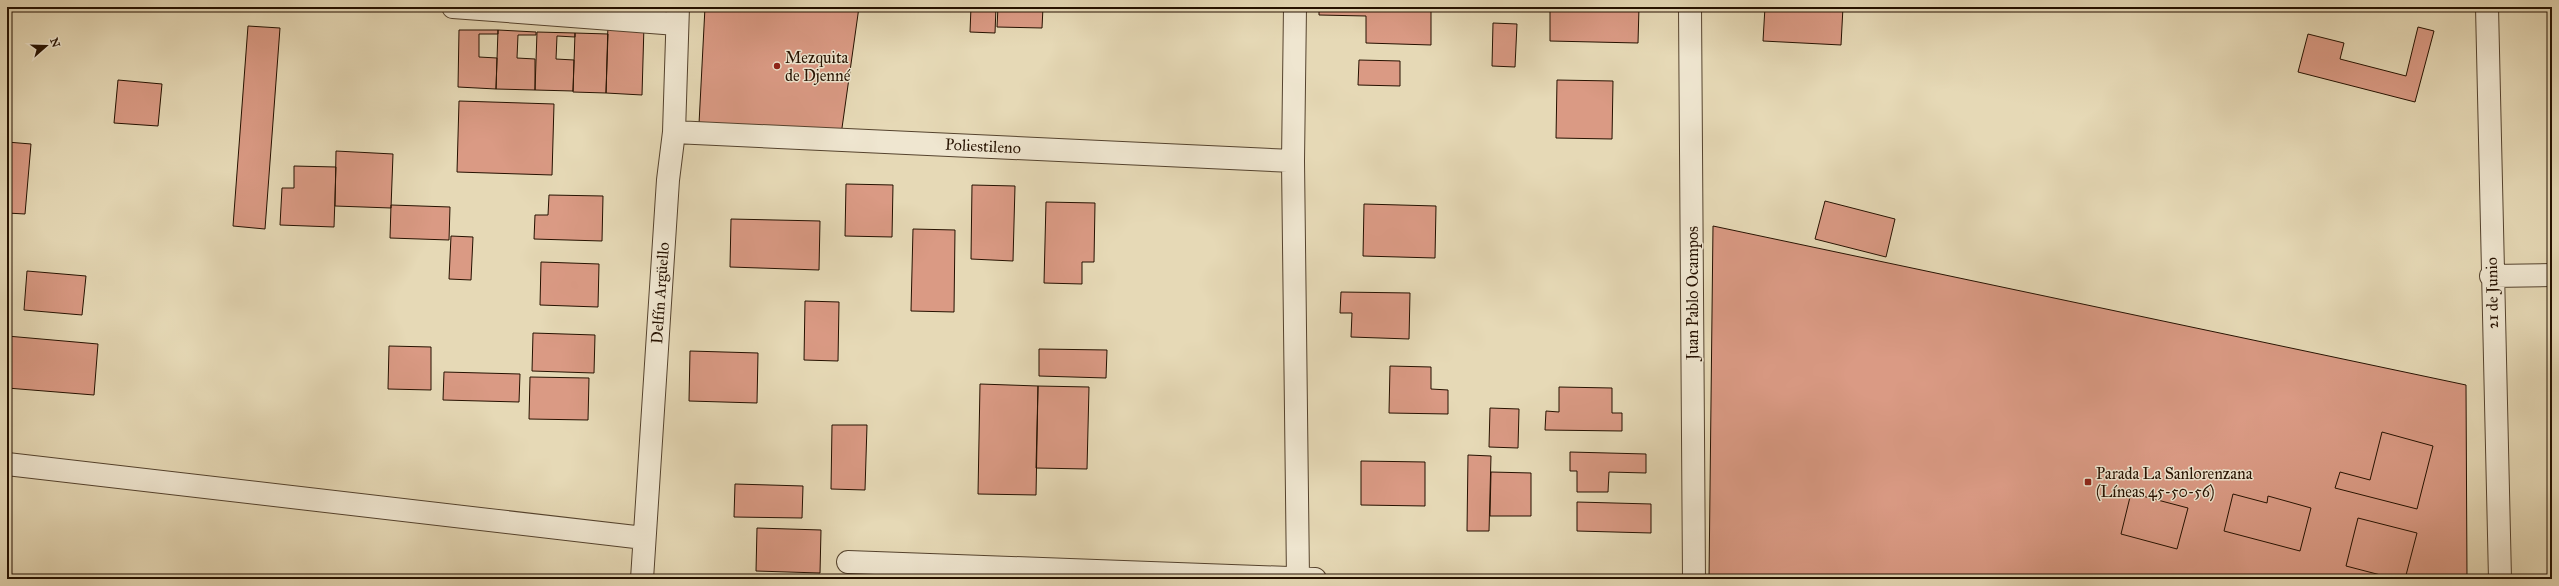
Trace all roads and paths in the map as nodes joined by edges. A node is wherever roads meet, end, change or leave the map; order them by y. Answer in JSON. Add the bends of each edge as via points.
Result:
{"nodes":[{"id":1,"x":453,"y":7,"type":"edge"},
{"id":2,"x":1295,"y":7,"type":"edge"},
{"id":3,"x":1690,"y":7,"type":"edge"},
{"id":4,"x":2487,"y":7,"type":"edge"},
{"id":5,"x":677,"y":16,"type":"edge"},
{"id":6,"x":674,"y":132,"type":"junction"},
{"id":7,"x":1293,"y":161,"type":"junction"},
{"id":8,"x":2552,"y":275,"type":"edge"},
{"id":9,"x":2491,"y":276,"type":"junction"},
{"id":10,"x":7,"y":464,"type":"edge"},
{"id":11,"x":644,"y":538,"type":"junction"},
{"id":12,"x":848,"y":562,"type":"dead end"},
{"id":13,"x":1304,"y":578,"type":"edge"},
{"id":14,"x":642,"y":579,"type":"edge"},
{"id":15,"x":1694,"y":579,"type":"edge"},
{"id":16,"x":2500,"y":579,"type":"edge"}],
"edges":[{"from":1,"to":5,"type":"street"},
{"from":2,"to":7,"type":"street"},
{"from":3,"to":15,"type":"street","name":"Juan Pablo Ocampos"},
{"from":4,"to":9,"type":"street","name":"21 de Junio"},
{"from":5,"to":6,"type":"street","name":"Delfín Argüello"},
{"from":6,"to":7,"type":"street","name":"Poliestileno"},
{"from":6,"to":11,"type":"street","name":"Delfín Argüello"},
{"from":7,"to":13,"type":"street"},
{"from":8,"to":9,"type":"street"},
{"from":9,"to":16,"type":"street","name":"21 de Junio"},
{"from":10,"to":11,"type":"street"},
{"from":11,"to":14,"type":"street","name":"Delfín Argüello"},
{"from":12,"to":13,"type":"street"}]}
